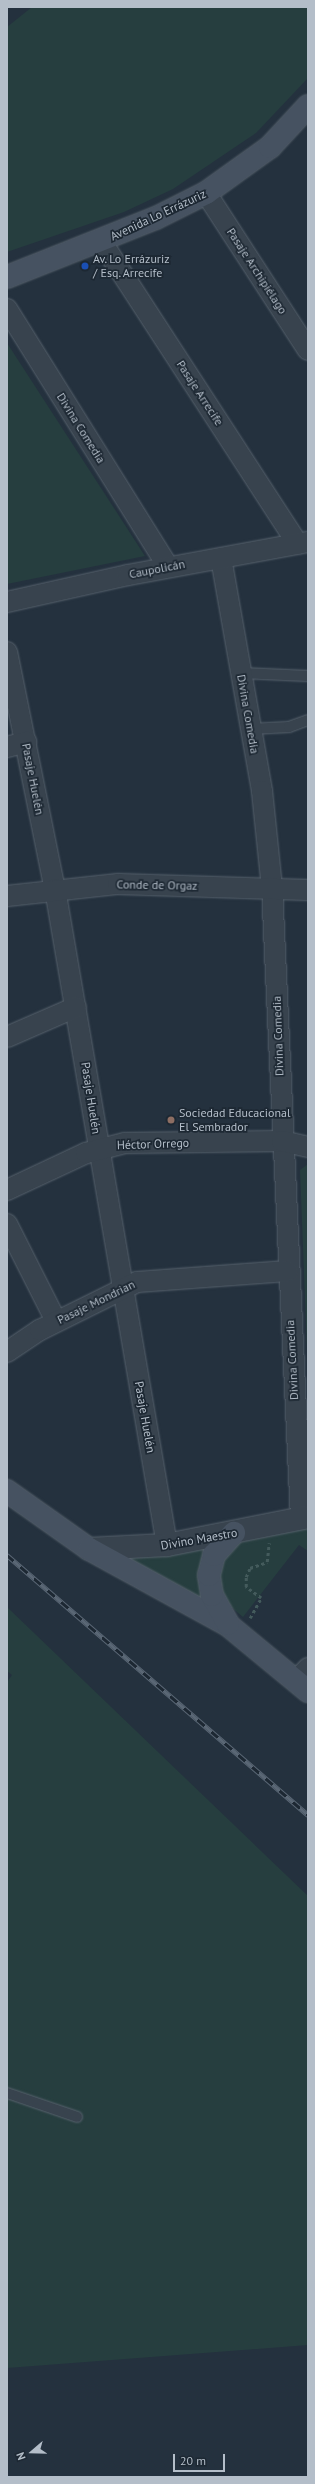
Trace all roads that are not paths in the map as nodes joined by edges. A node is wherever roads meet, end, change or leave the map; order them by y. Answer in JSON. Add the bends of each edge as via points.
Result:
{"nodes":[{"id":1,"x":308,"y":106,"type":"edge"},
{"id":2,"x":206,"y":193,"type":"junction"},
{"id":3,"x":101,"y":241,"type":"junction"},
{"id":4,"x":7,"y":277,"type":"edge"},
{"id":5,"x":7,"y":309,"type":"edge"},
{"id":6,"x":308,"y":350,"type":"edge"},
{"id":7,"x":303,"y":543,"type":"edge"},
{"id":8,"x":221,"y":558,"type":"junction"},
{"id":9,"x":168,"y":567,"type":"junction"},
{"id":10,"x":7,"y":602,"type":"edge"},
{"id":11,"x":7,"y":652,"type":"edge"},
{"id":12,"x":241,"y":673,"type":"junction"},
{"id":13,"x":308,"y":676,"type":"edge"},
{"id":14,"x":308,"y":720,"type":"edge"},
{"id":15,"x":251,"y":729,"type":"junction"},
{"id":16,"x":16,"y":744,"type":"edge"},
{"id":17,"x":272,"y":887,"type":"junction"},
{"id":18,"x":56,"y":889,"type":"junction"},
{"id":19,"x":308,"y":890,"type":"edge"},
{"id":20,"x":7,"y":896,"type":"edge"},
{"id":21,"x":76,"y":1007,"type":"junction"},
{"id":22,"x":7,"y":1037,"type":"edge"},
{"id":23,"x":282,"y":1141,"type":"junction"},
{"id":24,"x":308,"y":1147,"type":"edge"},
{"id":25,"x":99,"y":1149,"type":"junction"},
{"id":26,"x":7,"y":1190,"type":"edge"},
{"id":27,"x":7,"y":1224,"type":"edge"},
{"id":28,"x":288,"y":1271,"type":"junction"},
{"id":29,"x":123,"y":1288,"type":"junction"},
{"id":30,"x":56,"y":1321,"type":"junction"},
{"id":31,"x":7,"y":1352,"type":"edge"},
{"id":32,"x":7,"y":1491,"type":"edge"},
{"id":33,"x":304,"y":1518,"type":"edge"},
{"id":34,"x":234,"y":1533,"type":"junction"},
{"id":35,"x":167,"y":1545,"type":"junction"},
{"id":36,"x":89,"y":1550,"type":"junction"},
{"id":37,"x":235,"y":1630,"type":"junction"},
{"id":38,"x":304,"y":1680,"type":"edge"},
{"id":39,"x":7,"y":2093,"type":"edge"},
{"id":40,"x":77,"y":2116,"type":"dead end"}],
"edges":[{"from":1,"to":2,"type":"main road","name":"Avenida Lo Errázuriz","via":[[270,147]]},
{"from":2,"to":3,"type":"main road","name":"Avenida Lo Errázuriz"},
{"from":2,"to":6,"type":"street","name":"Pasaje Archipiélago"},
{"from":3,"to":4,"type":"main road","name":"Avenida Lo Errázuriz"},
{"from":3,"to":7,"type":"street","name":"Pasaje Arrecife"},
{"from":5,"to":9,"type":"street","name":"Divina Comedia"},
{"from":7,"to":8,"type":"street","name":"Caupolicán"},
{"from":8,"to":9,"type":"street","name":"Caupolicán"},
{"from":8,"to":12,"type":"street","name":"Divina Comedia"},
{"from":9,"to":10,"type":"street","name":"Caupolicán"},
{"from":11,"to":16,"type":"street","name":"Pasaje Huelén"},
{"from":12,"to":13,"type":"lane"},
{"from":12,"to":15,"type":"street","name":"Divina Comedia"},
{"from":14,"to":15,"type":"lane","via":[[289,727]]},
{"from":15,"to":17,"type":"street","name":"Divina Comedia"},
{"from":16,"to":18,"type":"street","name":"Pasaje Huelén"},
{"from":17,"to":18,"type":"street","name":"Conde de Orgaz","via":[[118,884]]},
{"from":17,"to":19,"type":"street","name":"Conde de Orgaz"},
{"from":17,"to":23,"type":"street","name":"Divina Comedia"},
{"from":18,"to":20,"type":"street","name":"Conde de Orgaz"},
{"from":18,"to":21,"type":"street","name":"Pasaje Huelén"},
{"from":21,"to":22,"type":"street"},
{"from":21,"to":25,"type":"street","name":"Pasaje Huelén"},
{"from":23,"to":24,"type":"street","name":"Héctor Orrego"},
{"from":23,"to":25,"type":"street","name":"Héctor Orrego","via":[[139,1143]]},
{"from":23,"to":28,"type":"street","name":"Divina Comedia"},
{"from":25,"to":26,"type":"street","name":"Héctor Orrego"},
{"from":25,"to":29,"type":"street","name":"Pasaje Huelén"},
{"from":27,"to":30,"type":"street"},
{"from":28,"to":29,"type":"street","name":"Pasaje Mondrian","via":[[145,1280]]},
{"from":28,"to":33,"type":"street","name":"Divina Comedia"},
{"from":29,"to":30,"type":"street","name":"Pasaje Mondrian"},
{"from":29,"to":35,"type":"street","name":"Pasaje Huelén"},
{"from":30,"to":31,"type":"street","name":"Pasaje Mondrian"},
{"from":32,"to":36,"type":"main road"},
{"from":33,"to":34,"type":"street","name":"Divino Maestro"},
{"from":34,"to":35,"type":"street","name":"Divino Maestro"},
{"from":34,"to":37,"type":"main road","via":[[214,1555],[209,1575],[212,1595]]},
{"from":35,"to":36,"type":"street","name":"Divino Maestro"},
{"from":36,"to":37,"type":"main road"},
{"from":37,"to":38,"type":"main road"},
{"from":39,"to":40,"type":"lane"}]}
